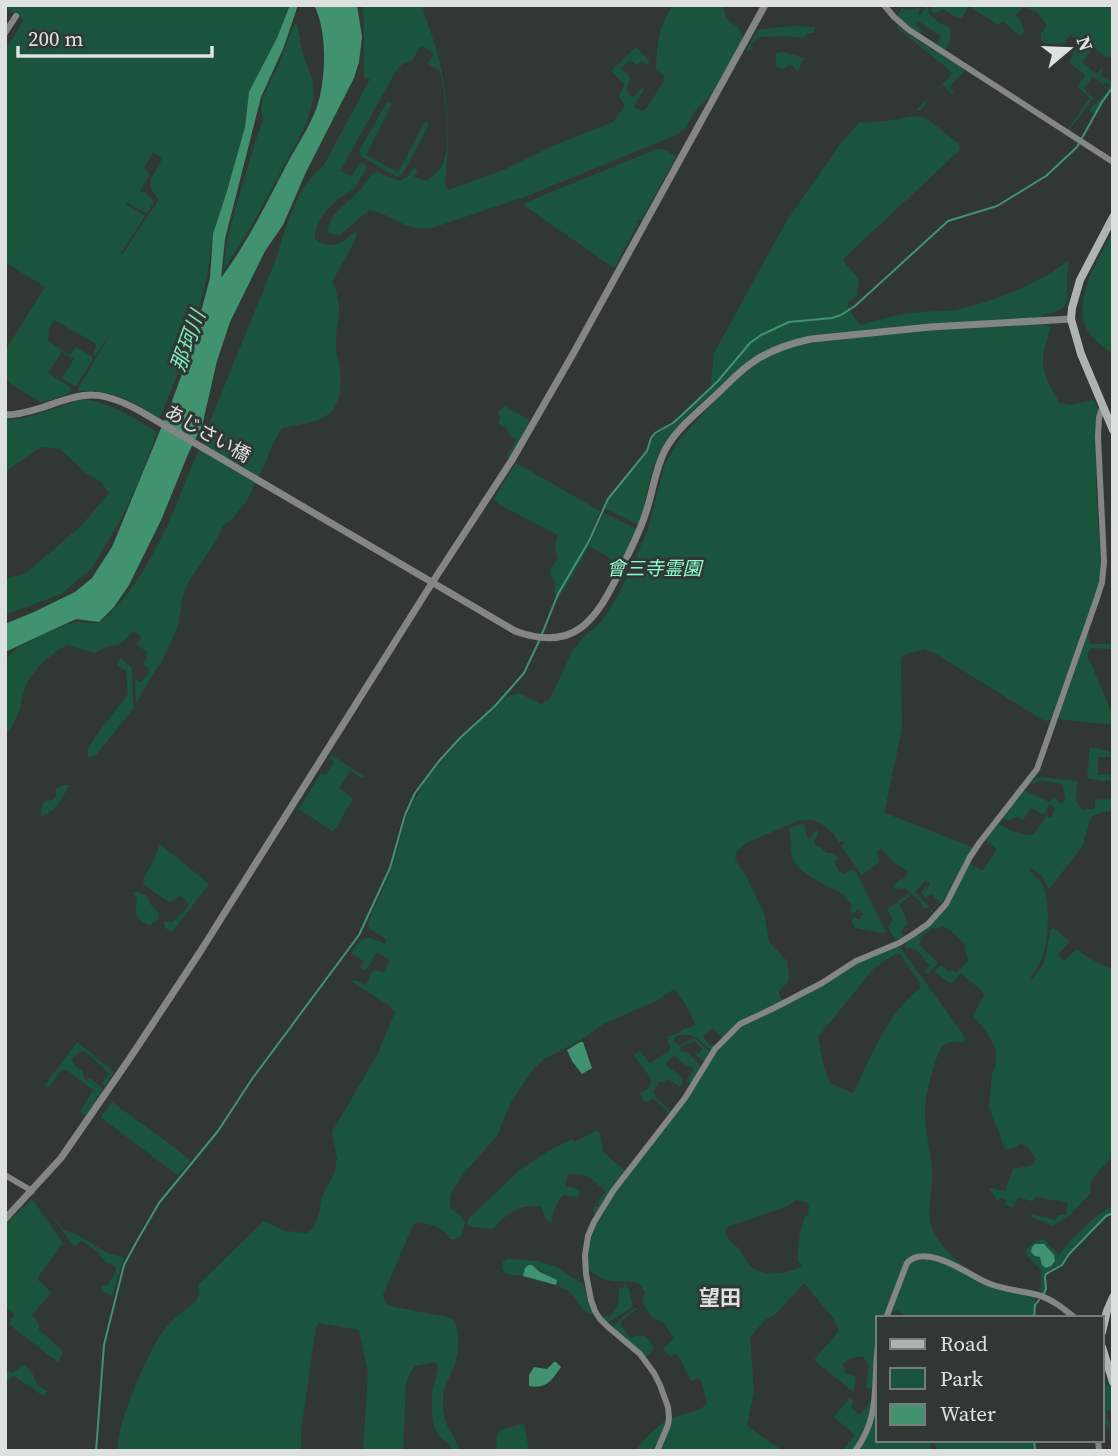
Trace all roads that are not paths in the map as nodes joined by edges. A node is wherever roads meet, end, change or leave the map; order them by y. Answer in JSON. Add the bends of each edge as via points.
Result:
{"nodes":[{"id":1,"x":765,"y":5,"type":"edge"},
{"id":2,"x":884,"y":5,"type":"edge"},
{"id":3,"x":16,"y":16,"type":"dead end"},
{"id":4,"x":5,"y":33,"type":"edge"},
{"id":5,"x":1113,"y":162,"type":"edge"},
{"id":6,"x":1113,"y":217,"type":"edge"},
{"id":7,"x":1071,"y":319,"type":"junction"},
{"id":8,"x":1102,"y":405,"type":"junction"},
{"id":9,"x":5,"y":415,"type":"edge"},
{"id":10,"x":1113,"y":430,"type":"edge"},
{"id":11,"x":432,"y":583,"type":"junction"},
{"id":12,"x":5,"y":1175,"type":"edge"},
{"id":13,"x":32,"y":1191,"type":"junction"},
{"id":14,"x":5,"y":1219,"type":"edge"},
{"id":15,"x":1113,"y":1297,"type":"edge"},
{"id":16,"x":887,"y":1316,"type":"edge"},
{"id":17,"x":1072,"y":1316,"type":"edge"},
{"id":18,"x":1104,"y":1324,"type":"edge"},
{"id":19,"x":1104,"y":1355,"type":"edge"},
{"id":20,"x":876,"y":1376,"type":"edge"},
{"id":21,"x":1113,"y":1382,"type":"edge"},
{"id":22,"x":657,"y":1451,"type":"edge"},
{"id":23,"x":855,"y":1451,"type":"edge"}],
"edges":[{"from":1,"to":11,"type":"street","via":[[539,415]]},
{"from":2,"to":5,"type":"street","via":[[909,30]]},
{"from":3,"to":4,"type":"street"},
{"from":6,"to":7,"type":"main road","via":[[1080,280]]},
{"from":7,"to":8,"type":"main road"},
{"from":7,"to":11,"type":"street","name":"あじさい橋","via":[[811,339],[754,361],[673,438],[660,460],[641,527],[610,592],[591,620],[575,632],[552,638],[515,631]]},
{"from":8,"to":10,"type":"main road"},
{"from":8,"to":22,"type":"street","via":[[1098,438],[1102,582],[1035,774],[980,842],[946,904],[928,924],[740,1024],[725,1038],[613,1191],[588,1236],[585,1255],[591,1300],[600,1319],[640,1354],[654,1373],[668,1407],[668,1424]]},
{"from":9,"to":11,"type":"street","name":"あじさい橋","via":[[85,395],[110,397]]},
{"from":11,"to":13,"type":"street","via":[[183,978],[77,1138]]},
{"from":12,"to":13,"type":"street"},
{"from":13,"to":14,"type":"street"},
{"from":15,"to":18,"type":"main road"},
{"from":16,"to":17,"type":"street","via":[[907,1263],[927,1256],[998,1287],[1045,1297]]},
{"from":19,"to":21,"type":"main road"},
{"from":20,"to":23,"type":"street","via":[[870,1423]]}]}
